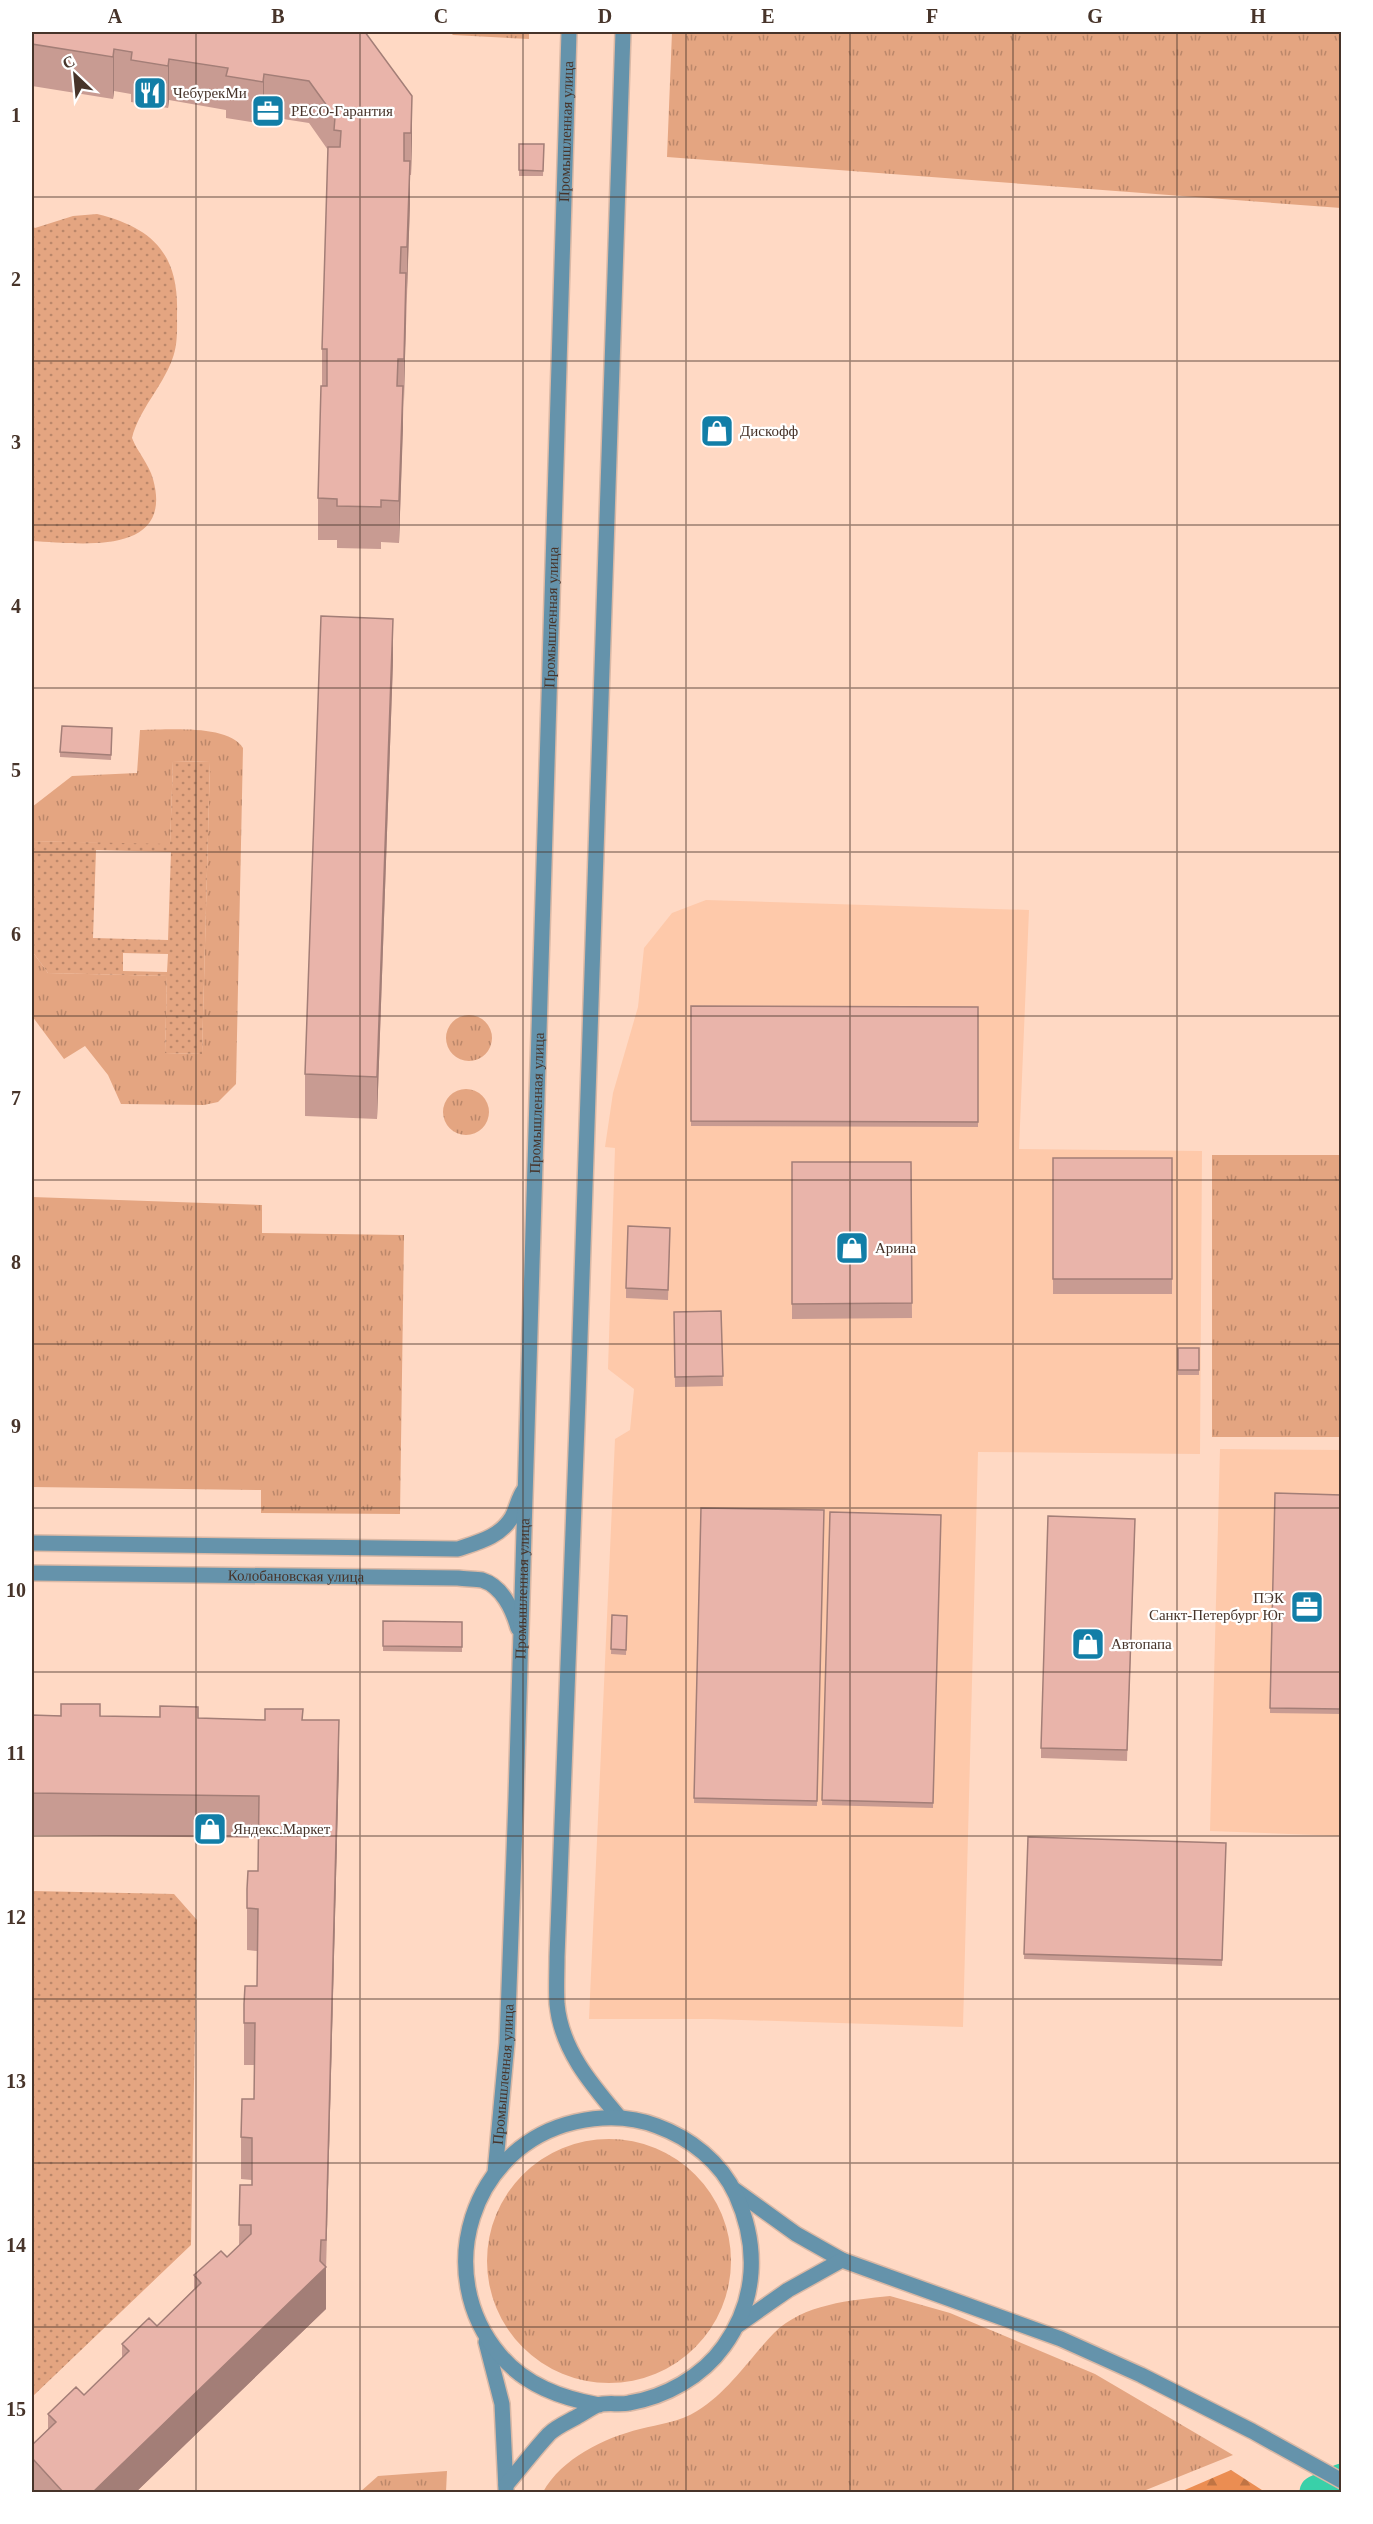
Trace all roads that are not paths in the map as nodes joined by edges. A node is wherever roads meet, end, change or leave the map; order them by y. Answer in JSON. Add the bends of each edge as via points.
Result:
{"nodes":[{"id":1,"x":569,"y":32,"type":"edge"},
{"id":2,"x":623,"y":32,"type":"edge"},
{"id":3,"x":527,"y":1485,"type":"junction"},
{"id":4,"x":32,"y":1543,"type":"edge"},
{"id":5,"x":32,"y":1573,"type":"edge"},
{"id":6,"x":522,"y":1642,"type":"junction"},
{"id":7,"x":619,"y":2118,"type":"junction"},
{"id":8,"x":495,"y":2173,"type":"junction"},
{"id":9,"x":734,"y":2189,"type":"junction"},
{"id":10,"x":842,"y":2260,"type":"junction"},
{"id":11,"x":738,"y":2325,"type":"junction"},
{"id":12,"x":484,"y":2333,"type":"junction"},
{"id":13,"x":599,"y":2405,"type":"junction"},
{"id":14,"x":1341,"y":2481,"type":"edge"},
{"id":15,"x":506,"y":2489,"type":"edge"}],
"edges":[{"from":1,"to":3,"type":"street","name":"Промышленная улица"},
{"from":2,"to":7,"type":"street","via":[[557,1957],[557,2006],[570,2050]]},
{"from":3,"to":4,"type":"street","name":"Колобановская улица","via":[[512,1518],[502,1529],[493,1537],[458,1549]]},
{"from":3,"to":6,"type":"street","name":"Промышленная улица"},
{"from":5,"to":6,"type":"street","name":"Колобановская улица","via":[[484,1581],[511,1607]]},
{"from":6,"to":8,"type":"street","name":"Промышленная улица","via":[[507,2043]]},
{"from":7,"to":8,"type":"street","via":[[581,2120],[537,2136]]},
{"from":7,"to":9,"type":"street","via":[[673,2132],[697,2147]]},
{"from":8,"to":12,"type":"street","via":[[480,2197],[465,2251],[472,2307]]},
{"from":9,"to":10,"type":"street","via":[[796,2234]]},
{"from":9,"to":11,"type":"street","via":[[745,2215],[752,2252],[748,2298]]},
{"from":10,"to":11,"type":"street","via":[[788,2290]]},
{"from":10,"to":14,"type":"street","via":[[1060,2339],[1141,2375]]},
{"from":11,"to":13,"type":"street","via":[[704,2369],[681,2385],[627,2404]]},
{"from":12,"to":13,"type":"street","via":[[500,2356],[521,2375],[562,2397]]},
{"from":12,"to":15,"type":"street","via":[[502,2404]]},
{"from":13,"to":15,"type":"street","via":[[551,2432]]}]}
